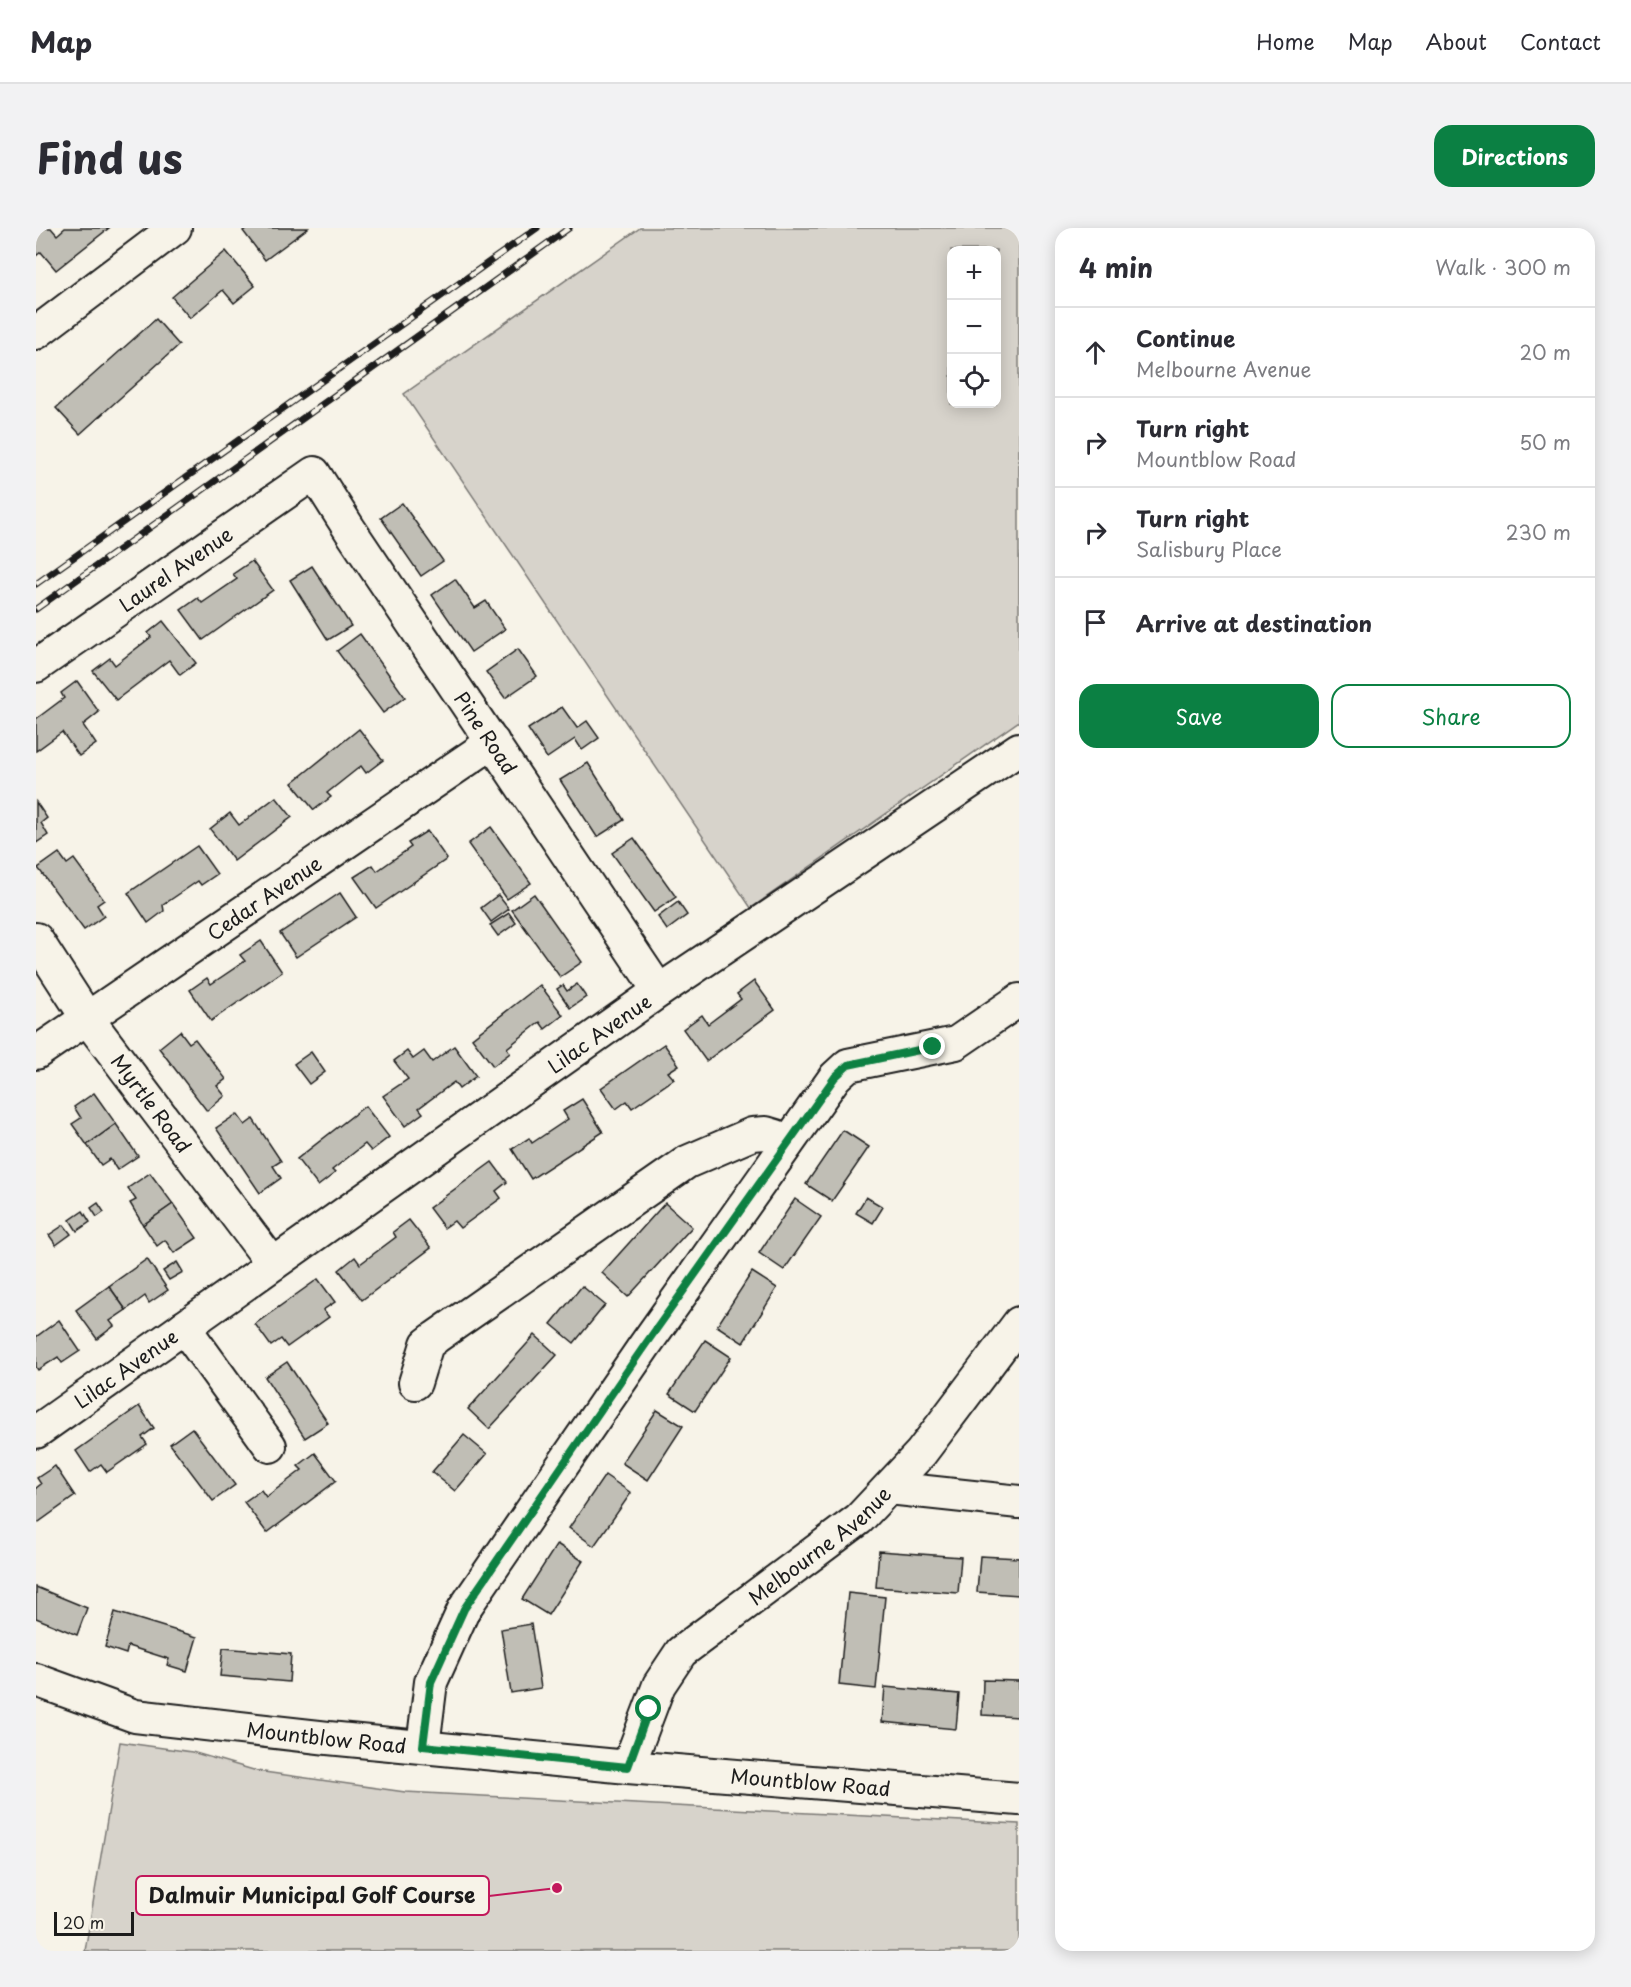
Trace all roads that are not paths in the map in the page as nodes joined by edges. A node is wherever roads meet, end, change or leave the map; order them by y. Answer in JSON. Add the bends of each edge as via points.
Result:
{"nodes":[{"id":1,"x":175,"y":228,"type":"edge"},
{"id":2,"x":36,"y":333,"type":"edge"},
{"id":3,"x":314,"y":473,"type":"joint"},
{"id":4,"x":36,"y":666,"type":"edge"},
{"id":5,"x":493,"y":742,"type":"junction"},
{"id":6,"x":1019,"y":749,"type":"edge"},
{"id":7,"x":36,"y":939,"type":"edge"},
{"id":8,"x":659,"y":991,"type":"junction"},
{"id":9,"x":1019,"y":1000,"type":"edge"},
{"id":10,"x":87,"y":1018,"type":"junction"},
{"id":11,"x":36,"y":1053,"type":"edge"},
{"id":12,"x":787,"y":1144,"type":"junction"},
{"id":13,"x":273,"y":1264,"type":"junction"},
{"id":14,"x":1019,"y":1323,"type":"edge"},
{"id":15,"x":184,"y":1327,"type":"junction"},
{"id":16,"x":415,"y":1383,"type":"dead end"},
{"id":17,"x":36,"y":1432,"type":"edge"},
{"id":18,"x":270,"y":1446,"type":"dead end"},
{"id":19,"x":888,"y":1488,"type":"junction"},
{"id":20,"x":1019,"y":1502,"type":"edge"},
{"id":21,"x":36,"y":1680,"type":"edge"},
{"id":22,"x":423,"y":1746,"type":"junction"},
{"id":23,"x":628,"y":1767,"type":"junction"},
{"id":24,"x":1019,"y":1799,"type":"edge"}],
"edges":[{"from":1,"to":2,"type":"street"},
{"from":3,"to":4,"type":"street","name":"Laurel Avenue"},
{"from":3,"to":5,"type":"street","name":"Pine Road"},
{"from":5,"to":8,"type":"street","name":"Pine Road"},
{"from":5,"to":10,"type":"street","name":"Cedar Avenue"},
{"from":6,"to":8,"type":"street","name":"Lilac Avenue"},
{"from":7,"to":10,"type":"street","name":"Myrtle Road"},
{"from":8,"to":13,"type":"street","name":"Lilac Avenue"},
{"from":9,"to":12,"type":"street","via":[[956,1043],[848,1065]]},
{"from":10,"to":11,"type":"street","name":"Cedar Avenue"},
{"from":10,"to":13,"type":"street","name":"Myrtle Road"},
{"from":12,"to":16,"type":"street","via":[[776,1136],[752,1134],[687,1162],[427,1344]]},
{"from":12,"to":22,"type":"street","via":[[464,1609],[431,1682]]},
{"from":13,"to":15,"type":"street","name":"Lilac Avenue"},
{"from":14,"to":19,"type":"street","name":"Melbourne Avenue","via":[[921,1453]]},
{"from":15,"to":17,"type":"street","name":"Lilac Avenue"},
{"from":15,"to":18,"type":"street","name":"Lilac Avenue"},
{"from":19,"to":20,"type":"street"},
{"from":19,"to":23,"type":"street","name":"Melbourne Avenue","via":[[859,1519],[681,1652],[659,1685]]},
{"from":21,"to":22,"type":"street","name":"Mountblow Road","via":[[135,1716]]},
{"from":22,"to":23,"type":"street","name":"Mountblow Road"},
{"from":23,"to":24,"type":"street","name":"Mountblow Road"}]}
